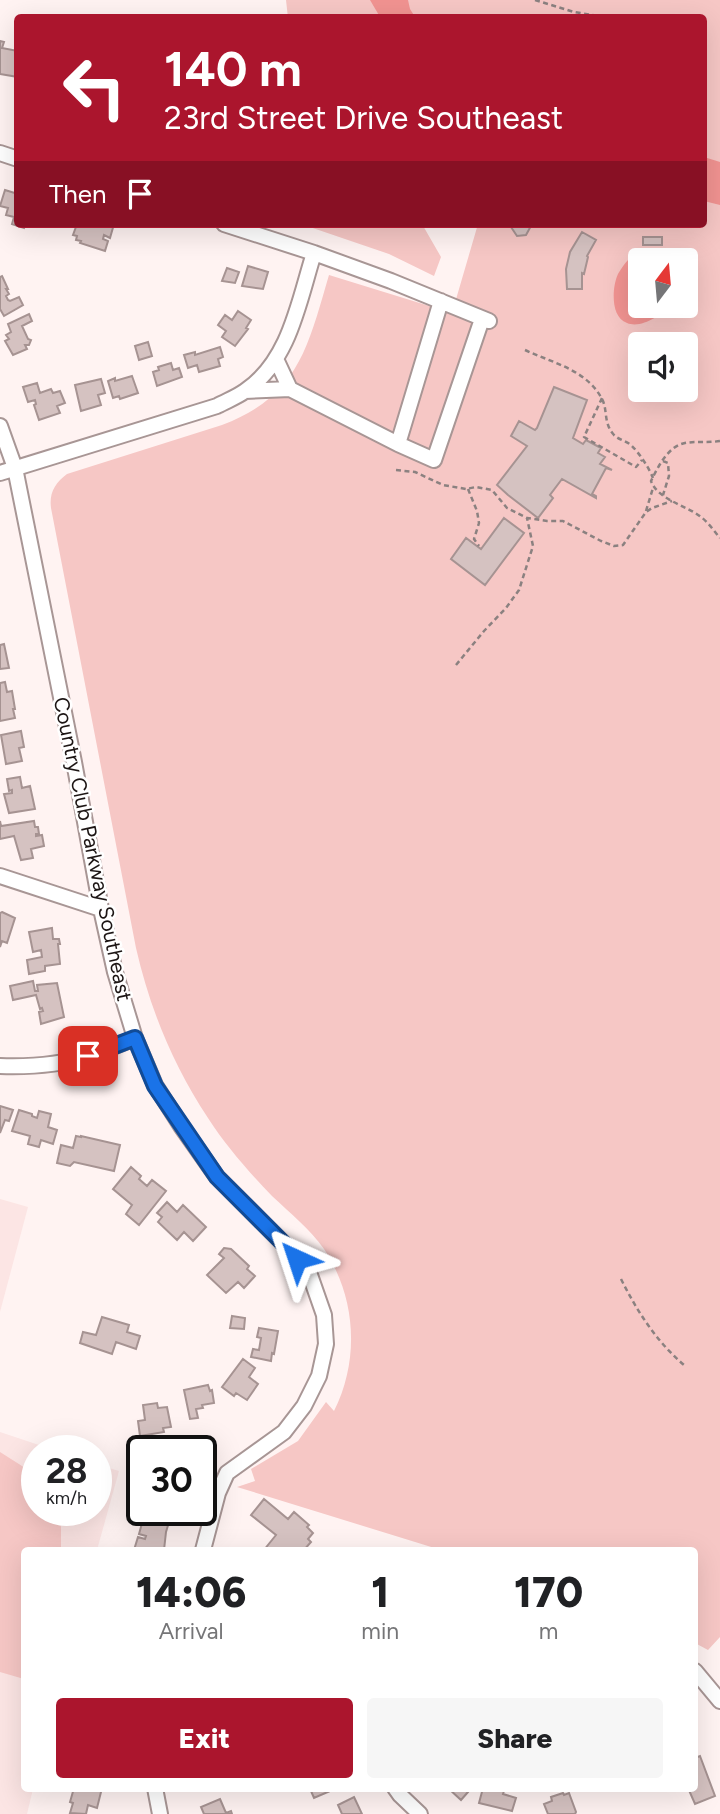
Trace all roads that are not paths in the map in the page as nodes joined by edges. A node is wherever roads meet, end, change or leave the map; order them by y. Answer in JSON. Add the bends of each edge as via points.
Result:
{"nodes":[{"id":1,"x":236,"y":228,"type":"edge"},
{"id":2,"x":314,"y":253,"type":"junction"},
{"id":3,"x":441,"y":301,"type":"junction"},
{"id":4,"x":276,"y":359,"type":"junction"},
{"id":5,"x":290,"y":388,"type":"junction"},
{"id":6,"x":245,"y":391,"type":"junction"},
{"id":7,"x":0,"y":426,"type":"edge"},
{"id":8,"x":398,"y":444,"type":"junction"},
{"id":9,"x":15,"y":468,"type":"junction"},
{"id":10,"x":0,"y":473,"type":"edge"},
{"id":11,"x":0,"y":876,"type":"edge"},
{"id":12,"x":101,"y":909,"type":"junction"},
{"id":13,"x":135,"y":1038,"type":"junction"},
{"id":14,"x":0,"y":1066,"type":"edge"},
{"id":15,"x":204,"y":1547,"type":"edge"},
{"id":16,"x":698,"y":1674,"type":"edge"},
{"id":17,"x":720,"y":1700,"type":"edge"},
{"id":18,"x":156,"y":1792,"type":"edge"},
{"id":19,"x":398,"y":1792,"type":"edge"},
{"id":20,"x":159,"y":1814,"type":"edge"},
{"id":21,"x":420,"y":1814,"type":"edge"}],
"edges":[{"from":1,"to":2,"type":"street"},
{"from":2,"to":3,"type":"street"},
{"from":2,"to":4,"type":"street"},
{"from":3,"to":8,"type":"street"},
{"from":3,"to":8,"type":"street","via":[[486,320],[434,460]]},
{"from":4,"to":5,"type":"street"},
{"from":4,"to":6,"type":"street"},
{"from":5,"to":6,"type":"street"},
{"from":5,"to":8,"type":"street"},
{"from":6,"to":9,"type":"street","via":[[217,406]]},
{"from":7,"to":9,"type":"street","name":"Country Club Parkway Southeast"},
{"from":9,"to":10,"type":"street"},
{"from":9,"to":12,"type":"street","name":"Country Club Parkway Southeast"},
{"from":11,"to":12,"type":"street"},
{"from":12,"to":13,"type":"street","name":"Country Club Parkway Southeast"},
{"from":13,"to":14,"type":"street","via":[[60,1063]]},
{"from":13,"to":15,"type":"street","name":"Country Club Parkway Southeast","via":[[155,1086],[181,1126],[217,1177],[310,1275],[324,1315],[326,1344],[319,1376],[304,1406],[284,1432],[227,1473]]},
{"from":16,"to":17,"type":"street"},
{"from":18,"to":20,"type":"street"},
{"from":19,"to":21,"type":"street"}]}
